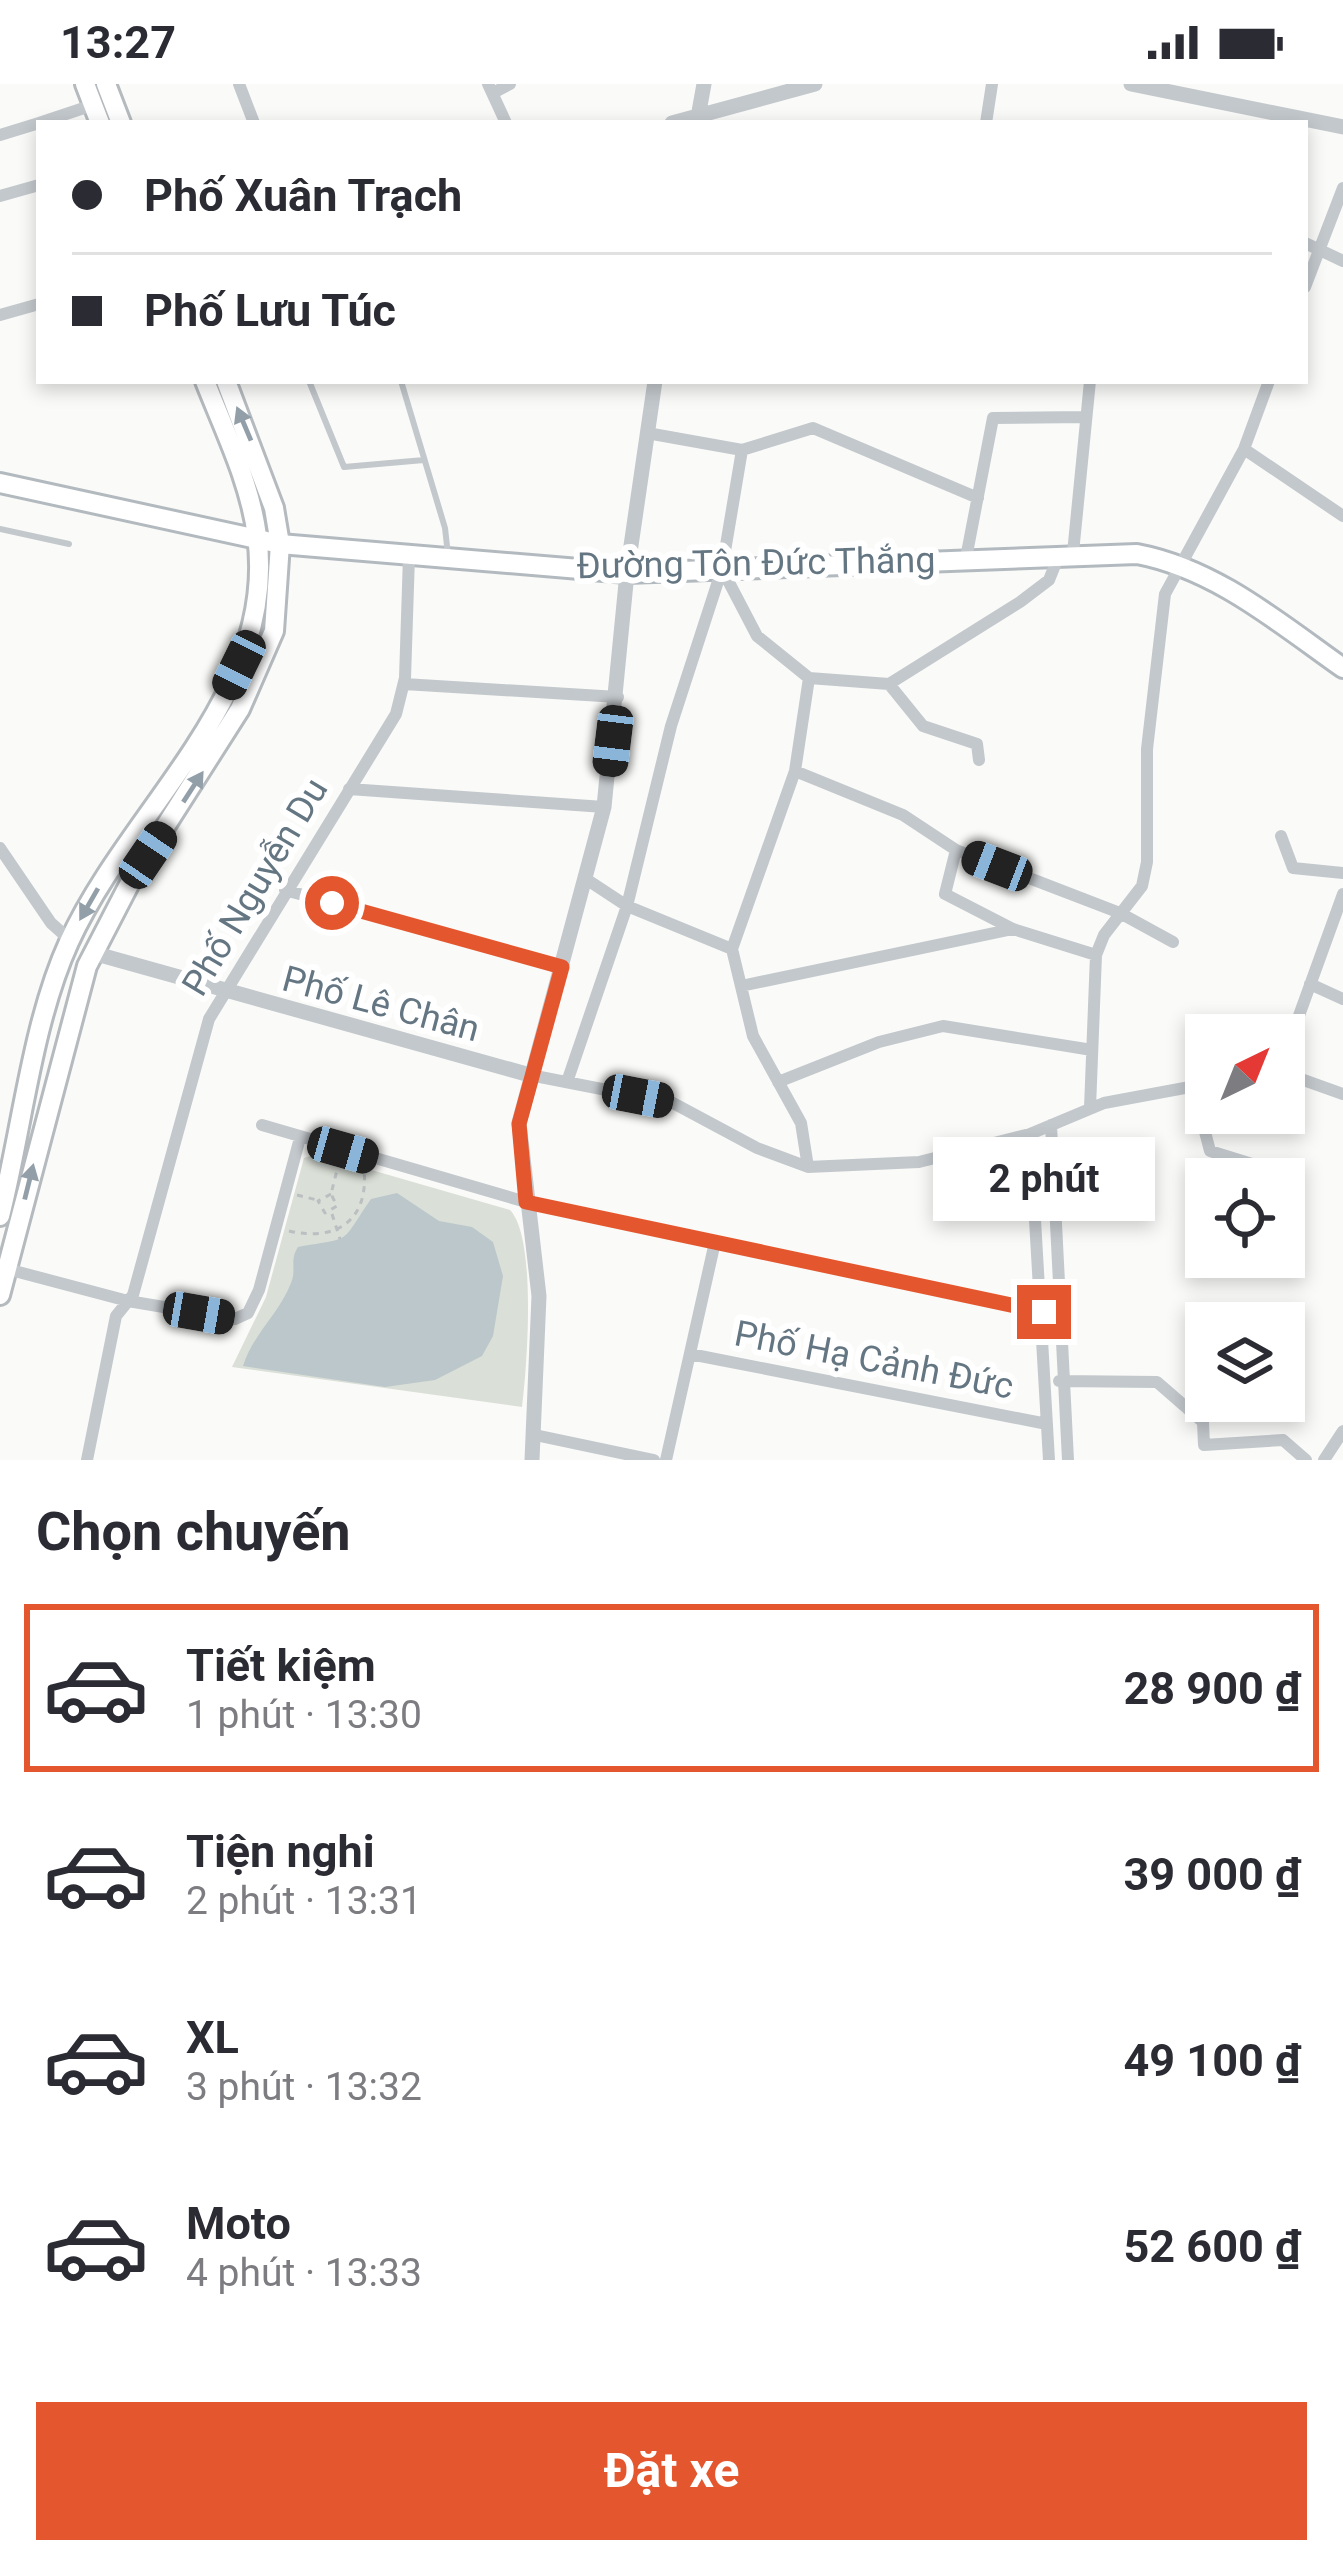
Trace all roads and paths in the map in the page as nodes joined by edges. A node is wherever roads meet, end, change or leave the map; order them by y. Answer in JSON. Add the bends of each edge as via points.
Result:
{"nodes":[{"id":1,"x":85,"y":84,"type":"edge"},
{"id":2,"x":106,"y":84,"type":"edge"},
{"id":3,"x":239,"y":84,"type":"edge"},
{"id":4,"x":510,"y":84,"type":"edge"},
{"id":5,"x":704,"y":84,"type":"edge"},
{"id":6,"x":815,"y":84,"type":"edge"},
{"id":7,"x":992,"y":84,"type":"edge"},
{"id":8,"x":1131,"y":84,"type":"edge"},
{"id":9,"x":490,"y":89,"type":"edge"},
{"id":10,"x":96,"y":114,"type":"edge"},
{"id":11,"x":698,"y":118,"type":"edge"},
{"id":12,"x":58,"y":120,"type":"edge"},
{"id":13,"x":121,"y":120,"type":"edge"},
{"id":14,"x":253,"y":120,"type":"edge"},
{"id":15,"x":505,"y":120,"type":"edge"},
{"id":16,"x":986,"y":120,"type":"edge"},
{"id":17,"x":1304,"y":120,"type":"edge"},
{"id":18,"x":1308,"y":121,"type":"edge"},
{"id":19,"x":36,"y":124,"type":"edge"},
{"id":20,"x":1343,"y":128,"type":"edge"},
{"id":21,"x":0,"y":135,"type":"edge"},
{"id":22,"x":36,"y":186,"type":"edge"},
{"id":23,"x":1343,"y":188,"type":"edge"},
{"id":24,"x":0,"y":196,"type":"edge"},
{"id":25,"x":1308,"y":243,"type":"edge"},
{"id":26,"x":1321,"y":246,"type":"junction"},
{"id":27,"x":1343,"y":261,"type":"edge"},
{"id":28,"x":1308,"y":279,"type":"edge"},
{"id":29,"x":36,"y":305,"type":"edge"},
{"id":30,"x":0,"y":315,"type":"edge"},
{"id":31,"x":206,"y":384,"type":"edge"},
{"id":32,"x":227,"y":384,"type":"edge"},
{"id":33,"x":310,"y":384,"type":"edge"},
{"id":34,"x":402,"y":384,"type":"edge"},
{"id":35,"x":655,"y":384,"type":"edge"},
{"id":36,"x":1090,"y":384,"type":"edge"},
{"id":37,"x":1269,"y":384,"type":"edge"},
{"id":38,"x":1086,"y":417,"type":"junction"},
{"id":39,"x":647,"y":433,"type":"junction"},
{"id":40,"x":1244,"y":449,"type":"junction"},
{"id":41,"x":742,"y":450,"type":"junction"},
{"id":42,"x":424,"y":460,"type":"junction"},
{"id":43,"x":0,"y":483,"type":"edge"},
{"id":44,"x":978,"y":498,"type":"junction"},
{"id":45,"x":1343,"y":516,"type":"edge"},
{"id":46,"x":0,"y":530,"type":"edge"},
{"id":47,"x":258,"y":540,"type":"junction"},
{"id":48,"x":69,"y":544,"type":"dead end"},
{"id":49,"x":280,"y":544,"type":"junction"},
{"id":50,"x":1066,"y":554,"type":"junction"},
{"id":51,"x":409,"y":556,"type":"junction"},
{"id":52,"x":966,"y":558,"type":"junction"},
{"id":53,"x":448,"y":559,"type":"junction"},
{"id":54,"x":1182,"y":566,"type":"junction"},
{"id":55,"x":722,"y":569,"type":"junction"},
{"id":56,"x":627,"y":573,"type":"junction"},
{"id":57,"x":1343,"y":668,"type":"edge"},
{"id":58,"x":809,"y":678,"type":"junction"},
{"id":59,"x":404,"y":684,"type":"junction"},
{"id":60,"x":889,"y":684,"type":"junction"},
{"id":61,"x":618,"y":697,"type":"junction"},
{"id":62,"x":979,"y":760,"type":"dead end"},
{"id":63,"x":795,"y":771,"type":"junction"},
{"id":64,"x":349,"y":789,"type":"junction"},
{"id":65,"x":604,"y":807,"type":"junction"},
{"id":66,"x":1281,"y":836,"type":"dead end"},
{"id":67,"x":0,"y":848,"type":"edge"},
{"id":68,"x":956,"y":850,"type":"junction"},
{"id":69,"x":1343,"y":873,"type":"edge"},
{"id":70,"x":586,"y":879,"type":"junction"},
{"id":71,"x":285,"y":890,"type":"junction"},
{"id":72,"x":1343,"y":894,"type":"edge"},
{"id":73,"x":627,"y":906,"type":"junction"},
{"id":74,"x":1120,"y":913,"type":"junction"},
{"id":75,"x":1012,"y":929,"type":"junction"},
{"id":76,"x":70,"y":940,"type":"junction"},
{"id":77,"x":1173,"y":942,"type":"dead end"},
{"id":78,"x":732,"y":950,"type":"junction"},
{"id":79,"x":93,"y":953,"type":"junction"},
{"id":80,"x":1096,"y":955,"type":"junction"},
{"id":81,"x":562,"y":967,"type":"junction"},
{"id":82,"x":1310,"y":984,"type":"junction"},
{"id":83,"x":741,"y":986,"type":"junction"},
{"id":84,"x":221,"y":992,"type":"junction"},
{"id":85,"x":1343,"y":999,"type":"edge"},
{"id":86,"x":1299,"y":1014,"type":"edge"},
{"id":87,"x":1092,"y":1050,"type":"junction"},
{"id":88,"x":530,"y":1075,"type":"junction"},
{"id":89,"x":1305,"y":1080,"type":"edge"},
{"id":90,"x":567,"y":1082,"type":"junction"},
{"id":91,"x":778,"y":1082,"type":"junction"},
{"id":92,"x":1185,"y":1088,"type":"edge"},
{"id":93,"x":1343,"y":1094,"type":"edge"},
{"id":94,"x":1090,"y":1108,"type":"junction"},
{"id":95,"x":262,"y":1125,"type":"dead end"},
{"id":96,"x":1051,"y":1125,"type":"junction"},
{"id":97,"x":1030,"y":1134,"type":"junction"},
{"id":98,"x":1207,"y":1134,"type":"edge"},
{"id":99,"x":300,"y":1138,"type":"junction"},
{"id":100,"x":1233,"y":1158,"type":"edge"},
{"id":101,"x":339,"y":1160,"type":"dead end"},
{"id":102,"x":808,"y":1167,"type":"junction"},
{"id":103,"x":363,"y":1168,"type":"dead end"},
{"id":104,"x":331,"y":1194,"type":"junction"},
{"id":105,"x":296,"y":1195,"type":"dead end"},
{"id":106,"x":319,"y":1201,"type":"junction"},
{"id":107,"x":526,"y":1202,"type":"junction"},
{"id":108,"x":331,"y":1212,"type":"junction"},
{"id":109,"x":0,"y":1216,"type":"edge"},
{"id":110,"x":337,"y":1230,"type":"junction"},
{"id":111,"x":287,"y":1231,"type":"dead end"},
{"id":112,"x":340,"y":1239,"type":"dead end"},
{"id":113,"x":715,"y":1242,"type":"junction"},
{"id":114,"x":7,"y":1269,"type":"junction"},
{"id":115,"x":0,"y":1295,"type":"edge"},
{"id":116,"x":128,"y":1301,"type":"junction"},
{"id":117,"x":1044,"y":1312,"type":"junction"},
{"id":118,"x":690,"y":1354,"type":"junction"},
{"id":119,"x":1046,"y":1381,"type":"junction"},
{"id":120,"x":1066,"y":1381,"type":"junction"},
{"id":121,"x":1048,"y":1424,"type":"junction"},
{"id":122,"x":1343,"y":1431,"type":"edge"},
{"id":123,"x":535,"y":1435,"type":"junction"},
{"id":124,"x":87,"y":1460,"type":"edge"},
{"id":125,"x":532,"y":1460,"type":"edge"},
{"id":126,"x":654,"y":1460,"type":"edge"},
{"id":127,"x":666,"y":1460,"type":"edge"},
{"id":128,"x":1048,"y":1460,"type":"edge"},
{"id":129,"x":1068,"y":1460,"type":"edge"},
{"id":130,"x":1306,"y":1460,"type":"edge"},
{"id":131,"x":1324,"y":1460,"type":"edge"}],
"edges":[{"from":1,"to":10,"type":"main road"},
{"from":2,"to":13,"type":"main road"},
{"from":3,"to":14,"type":"street"},
{"from":4,"to":9,"type":"street"},
{"from":5,"to":11,"type":"street"},
{"from":6,"to":11,"type":"street"},
{"from":7,"to":16,"type":"street"},
{"from":8,"to":17,"type":"street"},
{"from":9,"to":15,"type":"street"},
{"from":10,"to":12,"type":"street"},
{"from":18,"to":20,"type":"street"},
{"from":19,"to":21,"type":"street"},
{"from":22,"to":24,"type":"street"},
{"from":23,"to":26,"type":"street"},
{"from":25,"to":26,"type":"street"},
{"from":26,"to":27,"type":"street"},
{"from":26,"to":28,"type":"street"},
{"from":29,"to":30,"type":"street"},
{"from":31,"to":47,"type":"main road"},
{"from":49,"to":32,"type":"main road","one_way":true,"via":[[268,484]]},
{"from":33,"to":42,"type":"lane","via":[[344,467]]},
{"from":34,"to":42,"type":"lane"},
{"from":35,"to":39,"type":"street"},
{"from":36,"to":38,"type":"street"},
{"from":37,"to":40,"type":"street"},
{"from":38,"to":44,"type":"street","via":[[993,418]]},
{"from":38,"to":50,"type":"street"},
{"from":39,"to":41,"type":"street"},
{"from":39,"to":56,"type":"street"},
{"from":40,"to":45,"type":"street"},
{"from":40,"to":54,"type":"street"},
{"from":41,"to":44,"type":"street","via":[[813,428]]},
{"from":41,"to":55,"type":"street"},
{"from":42,"to":53,"type":"lane"},
{"from":43,"to":47,"type":"main road","name":"Đường Tôn Đức Thắng"},
{"from":44,"to":52,"type":"street"},
{"from":46,"to":48,"type":"lane"},
{"from":47,"to":49,"type":"main road","name":"Đường Tôn Đức Thắng"},
{"from":47,"to":76,"type":"main road","one_way":true,"via":[[257,607],[239,665]]},
{"from":49,"to":51,"type":"main road","name":"Đường Tôn Đức Thắng"},
{"from":79,"to":49,"type":"main road","one_way":true,"via":[[257,676],[274,631]]},
{"from":50,"to":52,"type":"main road","name":"Đường Tôn Đức Thắng"},
{"from":50,"to":54,"type":"main road","name":"Đường Tôn Đức Thắng","via":[[1137,554]]},
{"from":50,"to":60,"type":"street","via":[[1020,602]]},
{"from":51,"to":53,"type":"main road","name":"Đường Tôn Đức Thắng"},
{"from":51,"to":59,"type":"street","name":"Phố Nguyễn Du"},
{"from":52,"to":55,"type":"main road","name":"Đường Tôn Đức Thắng"},
{"from":53,"to":56,"type":"main road","name":"Đường Tôn Đức Thắng"},
{"from":54,"to":57,"type":"main road","name":"Đường Tôn Đức Thắng"},
{"from":54,"to":74,"type":"street","via":[[1166,594],[1150,707],[1147,862],[1142,886]]},
{"from":55,"to":56,"type":"main road","name":"Đường Tôn Đức Thắng"},
{"from":55,"to":58,"type":"street","via":[[757,636]]},
{"from":55,"to":73,"type":"street","via":[[671,726]]},
{"from":56,"to":61,"type":"street"},
{"from":58,"to":60,"type":"street"},
{"from":58,"to":63,"type":"street"},
{"from":59,"to":61,"type":"street"},
{"from":59,"to":64,"type":"street","name":"Phố Nguyễn Du","via":[[396,714]]},
{"from":60,"to":62,"type":"street","via":[[923,726],[977,744]]},
{"from":61,"to":65,"type":"street"},
{"from":63,"to":68,"type":"street","via":[[903,815]]},
{"from":63,"to":78,"type":"street"},
{"from":64,"to":65,"type":"street"},
{"from":64,"to":71,"type":"street","name":"Phố Nguyễn Du"},
{"from":65,"to":70,"type":"street"},
{"from":66,"to":69,"type":"street","via":[[1293,868]]},
{"from":67,"to":76,"type":"street"},
{"from":68,"to":74,"type":"street"},
{"from":68,"to":75,"type":"street","via":[[945,894]]},
{"from":70,"to":73,"type":"street"},
{"from":70,"to":81,"type":"street"},
{"from":71,"to":81,"type":"street"},
{"from":71,"to":84,"type":"street","name":"Phố Nguyễn Du"},
{"from":72,"to":82,"type":"street"},
{"from":73,"to":78,"type":"street"},
{"from":73,"to":90,"type":"street"},
{"from":74,"to":77,"type":"street"},
{"from":74,"to":80,"type":"street"},
{"from":75,"to":80,"type":"street"},
{"from":75,"to":83,"type":"street"},
{"from":76,"to":109,"type":"main road"},
{"from":78,"to":83,"type":"street"},
{"from":79,"to":84,"type":"street","name":"Phố Lê Chân"},
{"from":114,"to":79,"type":"main road","one_way":true},
{"from":80,"to":87,"type":"street"},
{"from":81,"to":88,"type":"street"},
{"from":82,"to":85,"type":"street"},
{"from":82,"to":86,"type":"street"},
{"from":83,"to":91,"type":"street","via":[[752,1036]]},
{"from":84,"to":88,"type":"street","name":"Phố Lê Chân"},
{"from":84,"to":116,"type":"street","name":"Phố Nguyễn Du"},
{"from":87,"to":91,"type":"street","via":[[943,1026]]},
{"from":87,"to":94,"type":"street"},
{"from":88,"to":90,"type":"street","name":"Phố Lê Chân"},
{"from":88,"to":107,"type":"street","via":[[519,1124]]},
{"from":89,"to":93,"type":"street"},
{"from":90,"to":102,"type":"street","name":"Phố Lê Chân","via":[[673,1103]]},
{"from":91,"to":102,"type":"street","via":[[801,1123]]},
{"from":92,"to":94,"type":"street","name":"Phố Lê Chân"},
{"from":94,"to":96,"type":"street","name":"Phố Lê Chân"},
{"from":95,"to":99,"type":"street"},
{"from":96,"to":97,"type":"street","name":"Phố Lê Chân"},
{"from":96,"to":120,"type":"street"},
{"from":97,"to":102,"type":"street","name":"Phố Lê Chân","via":[[919,1162]]},
{"from":97,"to":117,"type":"street"},
{"from":98,"to":100,"type":"street","via":[[1210,1151]]},
{"from":99,"to":107,"type":"street"},
{"from":99,"to":116,"type":"street","via":[[248,1313],[235,1319]]},
{"from":101,"to":104,"type":"path"},
{"from":103,"to":110,"type":"path","via":[[359,1213]]},
{"from":104,"to":106,"type":"path"},
{"from":104,"to":108,"type":"path"},
{"from":105,"to":106,"type":"path"},
{"from":106,"to":108,"type":"path"},
{"from":107,"to":113,"type":"street"},
{"from":107,"to":123,"type":"street","via":[[538,1279]]},
{"from":108,"to":110,"type":"path"},
{"from":110,"to":111,"type":"path"},
{"from":110,"to":112,"type":"path"},
{"from":113,"to":117,"type":"street"},
{"from":113,"to":118,"type":"street"},
{"from":114,"to":115,"type":"main road"},
{"from":114,"to":116,"type":"street"},
{"from":116,"to":124,"type":"street","name":"Phố Nguyễn Du","via":[[116,1316]]},
{"from":117,"to":119,"type":"street"},
{"from":118,"to":121,"type":"street","name":"Phố Hạ Cảnh Đức"},
{"from":118,"to":127,"type":"street"},
{"from":119,"to":120,"type":"street"},
{"from":119,"to":121,"type":"street"},
{"from":120,"to":129,"type":"street"},
{"from":120,"to":130,"type":"street","via":[[1157,1382],[1204,1422],[1204,1445],[1283,1440]]},
{"from":121,"to":128,"type":"street"},
{"from":122,"to":131,"type":"street"},
{"from":123,"to":125,"type":"street"},
{"from":123,"to":126,"type":"street"}]}
